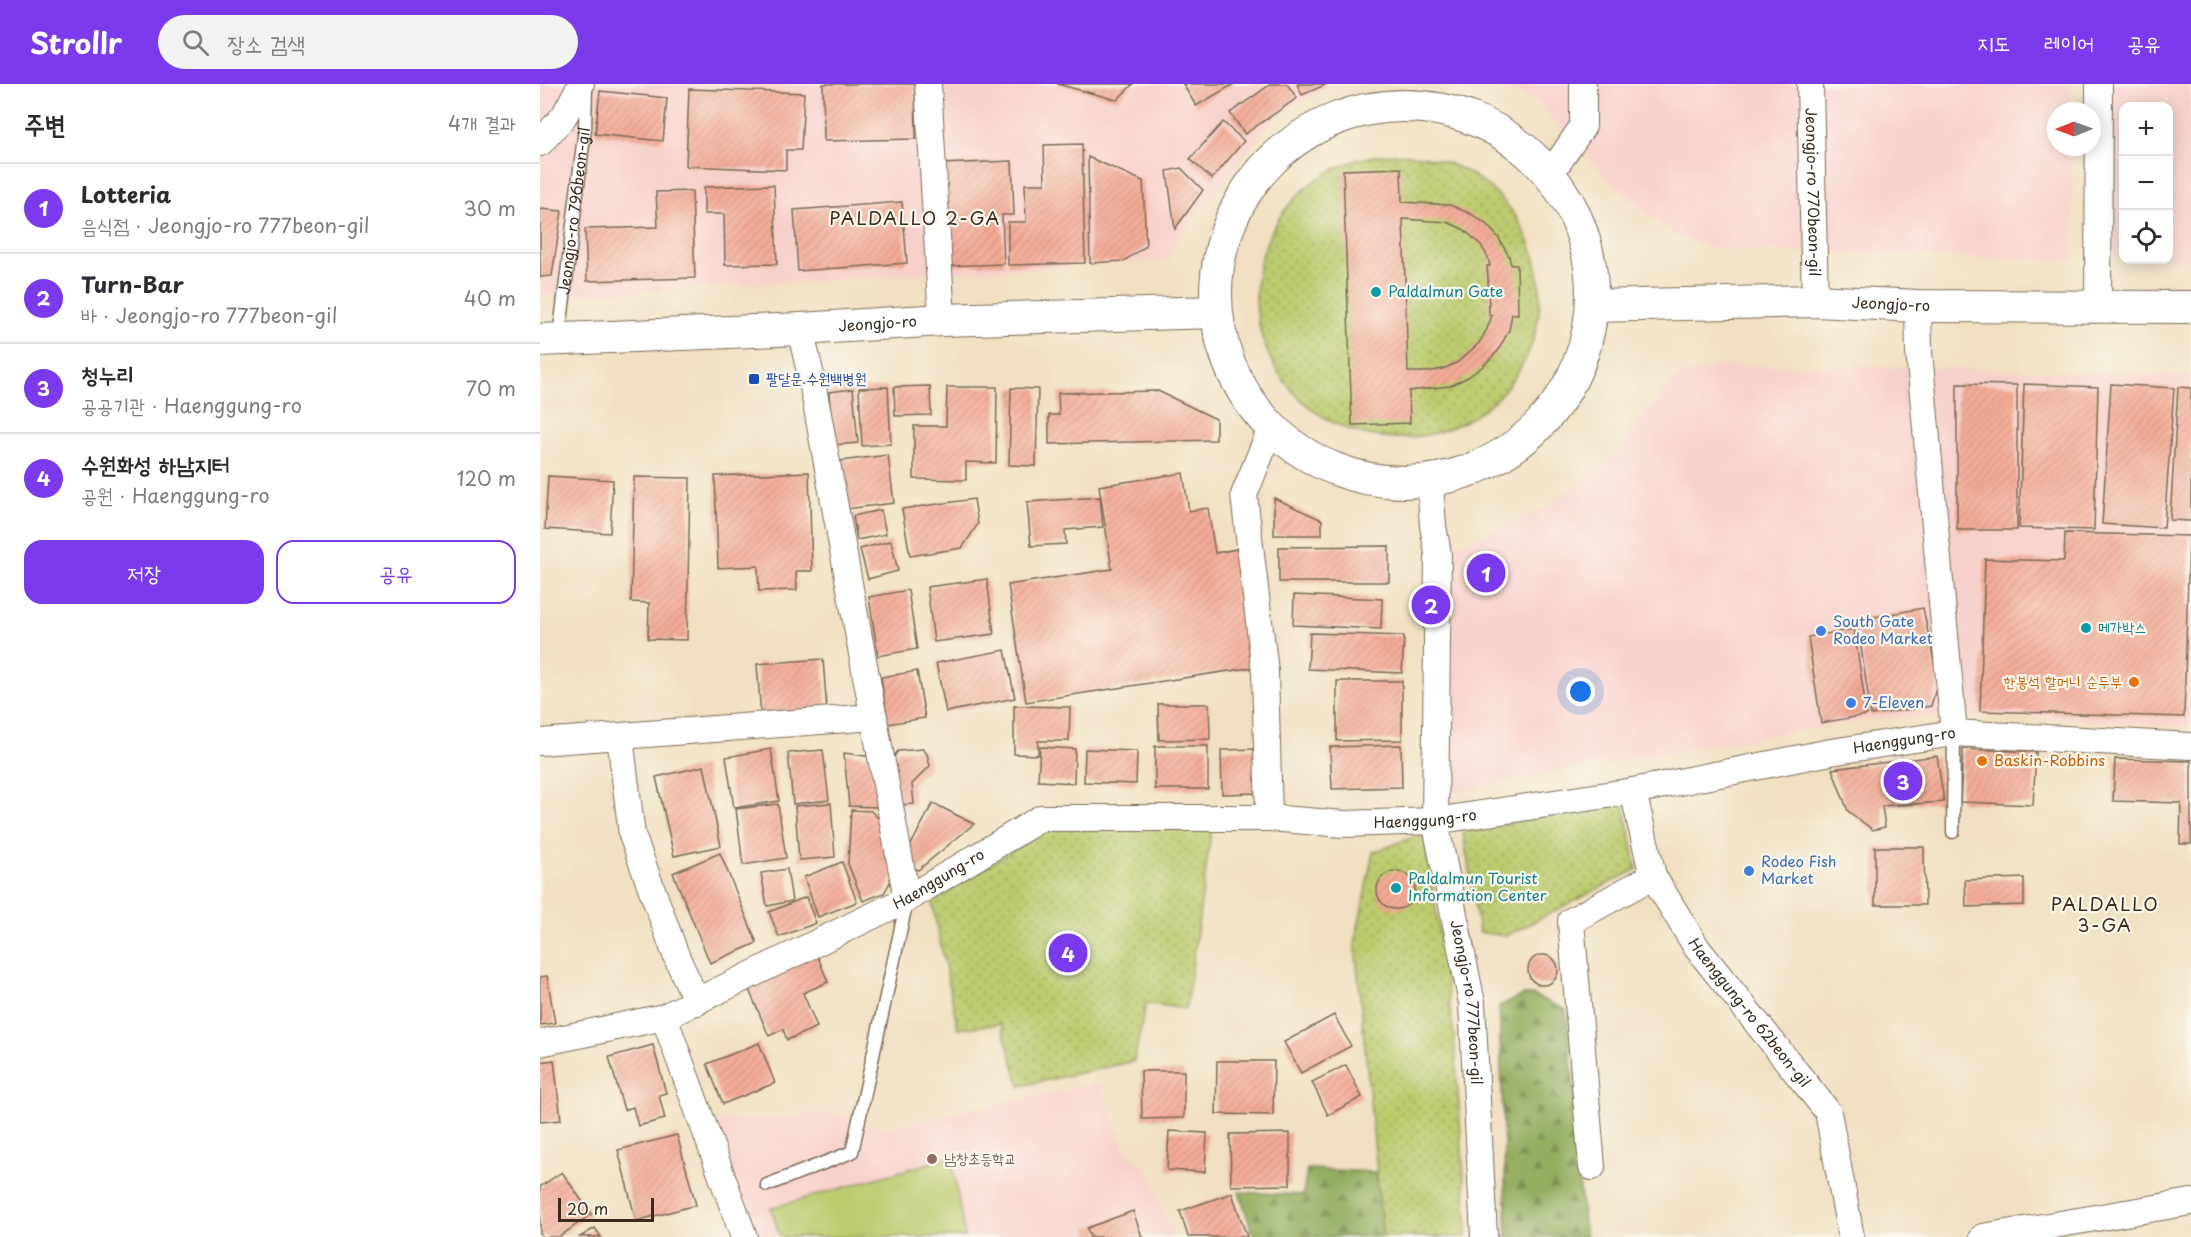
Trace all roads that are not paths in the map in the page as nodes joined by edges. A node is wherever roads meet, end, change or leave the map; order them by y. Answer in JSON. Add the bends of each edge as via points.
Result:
{"nodes":[{"id":1,"x":584,"y":84,"type":"edge"},
{"id":2,"x":928,"y":84,"type":"edge"},
{"id":3,"x":1583,"y":84,"type":"edge"},
{"id":4,"x":1810,"y":84,"type":"edge"},
{"id":5,"x":2099,"y":84,"type":"edge"},
{"id":6,"x":1376,"y":95,"type":"edge"},
{"id":7,"x":552,"y":117,"type":"edge"},
{"id":8,"x":540,"y":143,"type":"edge"},
{"id":9,"x":1551,"y":173,"type":"junction"},
{"id":10,"x":1815,"y":301,"type":"junction"},
{"id":11,"x":1593,"y":306,"type":"junction"},
{"id":12,"x":1918,"y":306,"type":"junction"},
{"id":13,"x":2098,"y":307,"type":"junction"},
{"id":14,"x":2191,"y":308,"type":"edge"},
{"id":15,"x":1216,"y":312,"type":"junction"},
{"id":16,"x":942,"y":320,"type":"junction"},
{"id":17,"x":800,"y":329,"type":"junction"},
{"id":18,"x":549,"y":339,"type":"edge"},
{"id":19,"x":1271,"y":428,"type":"junction"},
{"id":20,"x":1430,"y":482,"type":"junction"},
{"id":21,"x":874,"y":717,"type":"junction"},
{"id":22,"x":1954,"y":733,"type":"junction"},
{"id":23,"x":620,"y":737,"type":"junction"},
{"id":24,"x":540,"y":742,"type":"edge"},
{"id":25,"x":2191,"y":746,"type":"edge"},
{"id":26,"x":1633,"y":791,"type":"junction"},
{"id":27,"x":1269,"y":818,"type":"junction"},
{"id":28,"x":1434,"y":821,"type":"junction"},
{"id":29,"x":1953,"y":832,"type":"dead end"},
{"id":30,"x":1653,"y":876,"type":"junction"},
{"id":31,"x":907,"y":899,"type":"junction"},
{"id":32,"x":697,"y":1002,"type":"junction"},
{"id":33,"x":664,"y":1017,"type":"junction"},
{"id":34,"x":540,"y":1043,"type":"edge"},
{"id":35,"x":1592,"y":1167,"type":"dead end"},
{"id":36,"x":767,"y":1185,"type":"dead end"},
{"id":37,"x":2191,"y":1202,"type":"edge"},
{"id":38,"x":744,"y":1237,"type":"edge"},
{"id":39,"x":1484,"y":1237,"type":"edge"},
{"id":40,"x":1851,"y":1237,"type":"edge"},
{"id":41,"x":1983,"y":1237,"type":"edge"}],
"edges":[{"from":1,"to":7,"type":"street","name":"Jeongjo-ro 796beon-gil"},
{"from":1,"to":18,"type":"lane","name":"Jeongjo-ro 796beon-gil","via":[[585,128]]},
{"from":2,"to":16,"type":"street"},
{"from":3,"to":9,"type":"street","via":[[1583,126]]},
{"from":4,"to":10,"type":"street","name":"Jeongjo-ro 770beon-gil"},
{"from":5,"to":13,"type":"street"},
{"from":6,"to":9,"type":"street","via":[[1441,107],[1502,130]]},
{"from":6,"to":15,"type":"street","via":[[1321,122],[1274,155],[1239,201],[1219,255]]},
{"from":7,"to":8,"type":"street"},
{"from":9,"to":11,"type":"street","via":[[1580,225],[1590,259]]},
{"from":10,"to":11,"type":"street","name":"Jeongjo-ro"},
{"from":10,"to":12,"type":"street","name":"Jeongjo-ro"},
{"from":11,"to":20,"type":"street","via":[[1578,369],[1543,423],[1491,463]]},
{"from":12,"to":13,"type":"street","name":"Jeongjo-ro"},
{"from":12,"to":22,"type":"street"},
{"from":13,"to":14,"type":"street","name":"Jeongjo-ro"},
{"from":15,"to":16,"type":"street","name":"Jeongjo-ro"},
{"from":15,"to":19,"type":"street","via":[[1233,375]]},
{"from":16,"to":17,"type":"street","name":"Jeongjo-ro"},
{"from":17,"to":18,"type":"street","name":"Jeongjo-ro"},
{"from":17,"to":21,"type":"street"},
{"from":19,"to":20,"type":"street","via":[[1304,455],[1344,474],[1386,483]]},
{"from":19,"to":27,"type":"street","via":[[1244,495],[1265,672]]},
{"from":20,"to":28,"type":"street","name":"Jeongjo-ro 777beon-gil","via":[[1438,554]]},
{"from":21,"to":23,"type":"street"},
{"from":21,"to":31,"type":"street"},
{"from":22,"to":25,"type":"street","name":"Haenggung-ro"},
{"from":22,"to":26,"type":"street","name":"Haenggung-ro","via":[[1831,752]]},
{"from":22,"to":29,"type":"lane"},
{"from":23,"to":24,"type":"street"},
{"from":23,"to":32,"type":"street","via":[[632,835]]},
{"from":26,"to":28,"type":"street","name":"Haenggung-ro"},
{"from":26,"to":30,"type":"street","name":"Haenggung-ro 62beon-gil"},
{"from":27,"to":28,"type":"street","name":"Haenggung-ro","via":[[1344,824]]},
{"from":27,"to":31,"type":"street","name":"Haenggung-ro","via":[[1041,818]]},
{"from":28,"to":39,"type":"street","name":"Jeongjo-ro 777beon-gil","via":[[1472,1003]]},
{"from":30,"to":35,"type":"street","via":[[1571,921]]},
{"from":30,"to":40,"type":"street","name":"Haenggung-ro 62beon-gil","via":[[1697,948],[1828,1112]]},
{"from":31,"to":32,"type":"street","name":"Haenggung-ro"},
{"from":31,"to":36,"type":"lane","via":[[852,1152]]},
{"from":32,"to":33,"type":"street","name":"Haenggung-ro"},
{"from":33,"to":34,"type":"street","name":"Haenggung-ro"},
{"from":33,"to":38,"type":"street"},
{"from":37,"to":41,"type":"street"}]}
